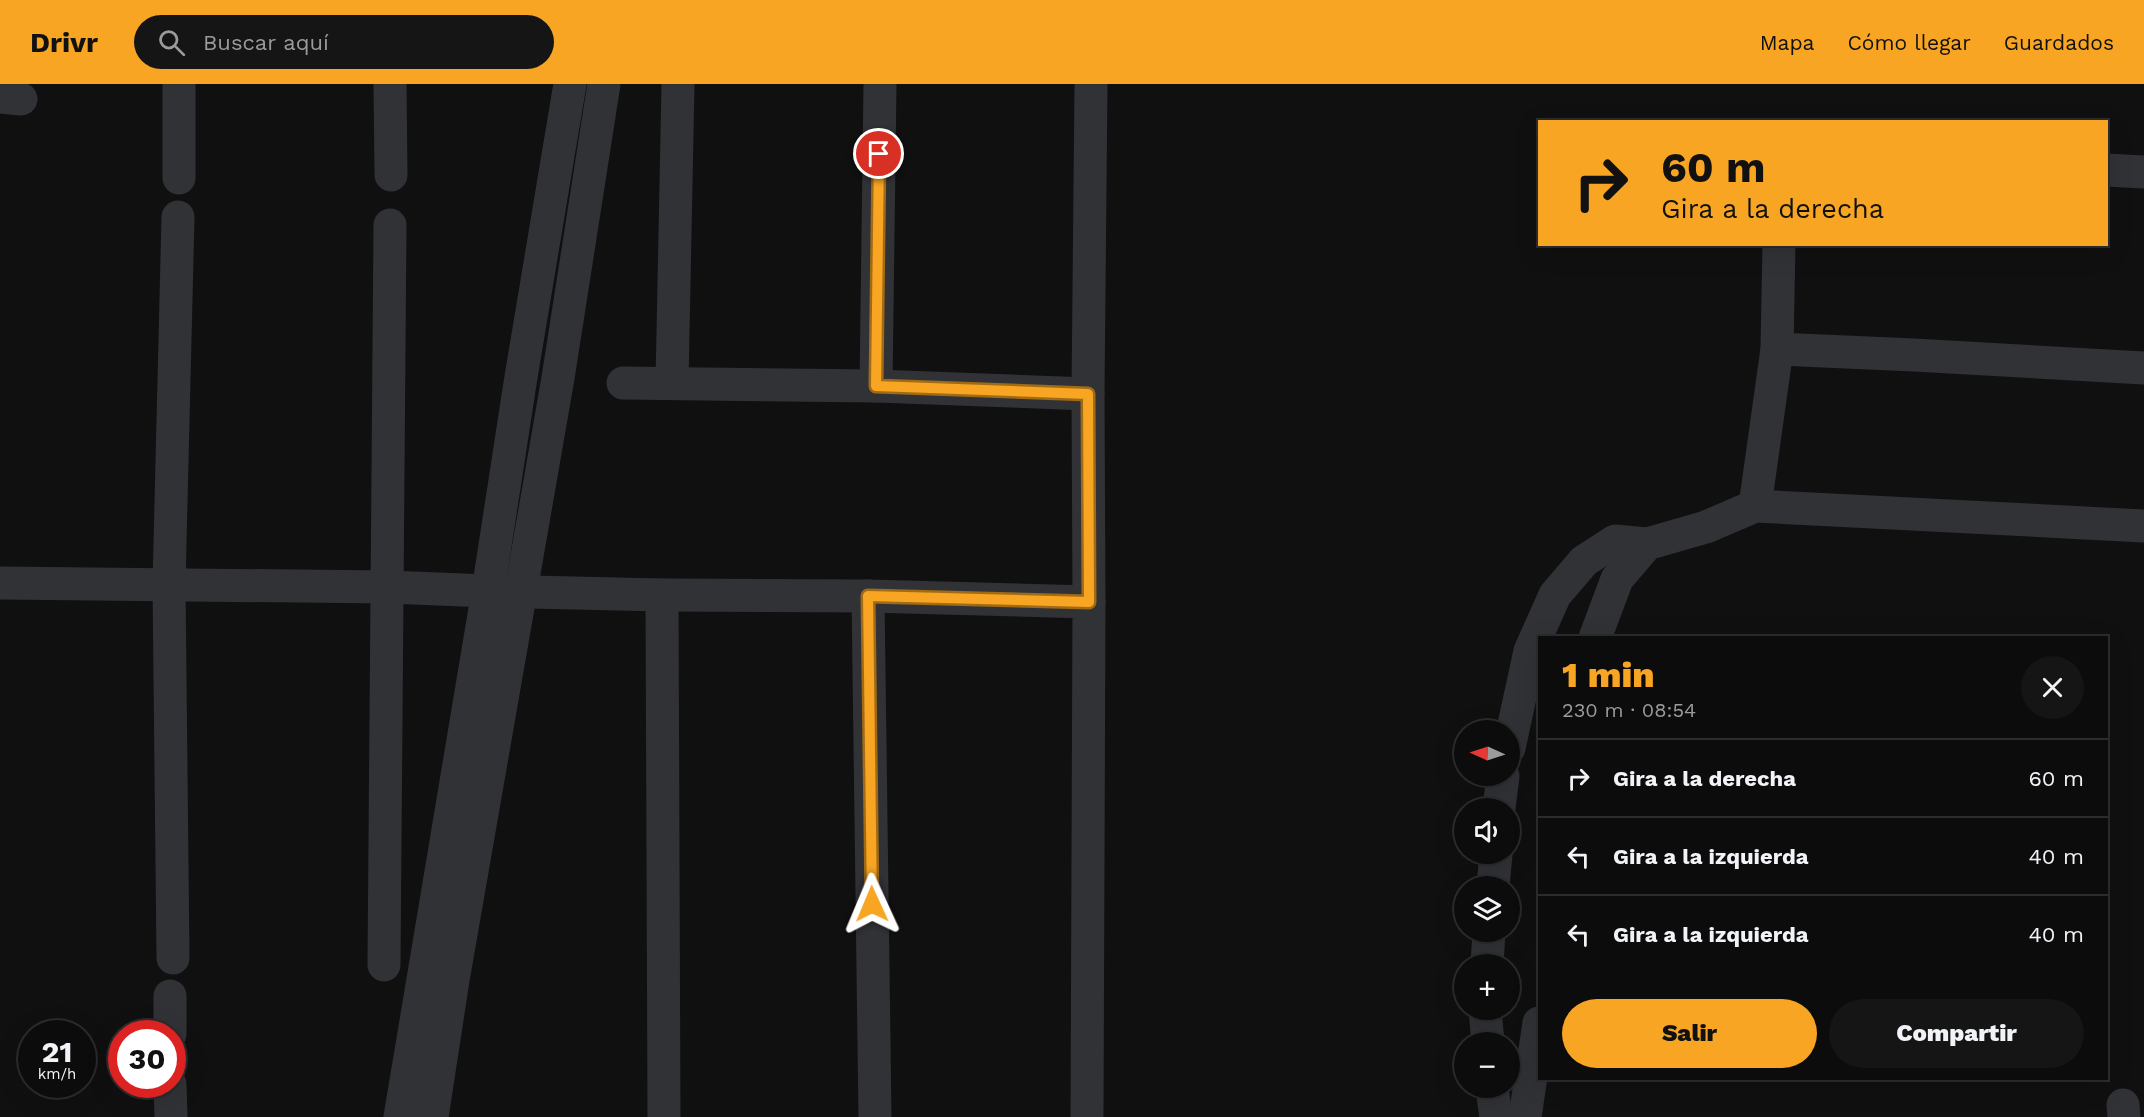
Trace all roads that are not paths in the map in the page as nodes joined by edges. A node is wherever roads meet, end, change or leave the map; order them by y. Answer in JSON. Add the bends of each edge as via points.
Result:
{"nodes":[{"id":1,"x":179,"y":84,"type":"edge"},
{"id":2,"x":390,"y":84,"type":"edge"},
{"id":3,"x":570,"y":84,"type":"edge"},
{"id":4,"x":604,"y":84,"type":"edge"},
{"id":5,"x":678,"y":84,"type":"edge"},
{"id":6,"x":880,"y":84,"type":"edge"},
{"id":7,"x":1091,"y":84,"type":"edge"},
{"id":8,"x":2108,"y":170,"type":"edge"},
{"id":9,"x":2144,"y":172,"type":"edge"},
{"id":10,"x":391,"y":175,"type":"dead end"},
{"id":11,"x":179,"y":178,"type":"dead end"},
{"id":12,"x":178,"y":217,"type":"dead end"},
{"id":13,"x":390,"y":225,"type":"dead end"},
{"id":14,"x":1779,"y":246,"type":"edge"},
{"id":15,"x":1777,"y":349,"type":"junction"},
{"id":16,"x":2144,"y":368,"type":"edge"},
{"id":17,"x":623,"y":383,"type":"dead end"},
{"id":18,"x":672,"y":383,"type":"junction"},
{"id":19,"x":876,"y":386,"type":"junction"},
{"id":20,"x":1088,"y":394,"type":"junction"},
{"id":21,"x":1755,"y":506,"type":"junction"},
{"id":22,"x":2144,"y":526,"type":"edge"},
{"id":23,"x":1647,"y":544,"type":"junction"},
{"id":24,"x":0,"y":584,"type":"edge"},
{"id":25,"x":169,"y":584,"type":"junction"},
{"id":26,"x":388,"y":587,"type":"junction"},
{"id":27,"x":488,"y":591,"type":"junction"},
{"id":28,"x":521,"y":592,"type":"junction"},
{"id":29,"x":662,"y":595,"type":"junction"},
{"id":30,"x":868,"y":596,"type":"junction"},
{"id":31,"x":1089,"y":602,"type":"junction"},
{"id":32,"x":1596,"y":636,"type":"edge"},
{"id":33,"x":1515,"y":720,"type":"edge"},
{"id":34,"x":173,"y":958,"type":"dead end"},
{"id":35,"x":384,"y":965,"type":"dead end"},
{"id":36,"x":170,"y":996,"type":"dead end"},
{"id":37,"x":170,"y":1020,"type":"edge"},
{"id":38,"x":1538,"y":1030,"type":"edge"},
{"id":39,"x":170,"y":1098,"type":"edge"},
{"id":40,"x":1493,"y":1098,"type":"edge"},
{"id":41,"x":171,"y":1117,"type":"edge"},
{"id":42,"x":400,"y":1117,"type":"edge"},
{"id":43,"x":432,"y":1117,"type":"edge"},
{"id":44,"x":664,"y":1117,"type":"edge"},
{"id":45,"x":875,"y":1117,"type":"edge"},
{"id":46,"x":1087,"y":1117,"type":"edge"},
{"id":47,"x":1496,"y":1117,"type":"edge"},
{"id":48,"x":1525,"y":1117,"type":"edge"}],
"edges":[{"from":1,"to":11,"type":"street"},
{"from":2,"to":10,"type":"street"},
{"from":3,"to":27,"type":"street"},
{"from":4,"to":28,"type":"street"},
{"from":5,"to":18,"type":"street"},
{"from":6,"to":19,"type":"street"},
{"from":7,"to":20,"type":"street"},
{"from":8,"to":9,"type":"street"},
{"from":12,"to":25,"type":"street"},
{"from":13,"to":26,"type":"street"},
{"from":14,"to":15,"type":"street"},
{"from":15,"to":16,"type":"street"},
{"from":15,"to":21,"type":"street"},
{"from":17,"to":18,"type":"street"},
{"from":18,"to":19,"type":"street"},
{"from":19,"to":20,"type":"street"},
{"from":20,"to":31,"type":"street"},
{"from":21,"to":22,"type":"street"},
{"from":21,"to":23,"type":"street","via":[[1706,527]]},
{"from":23,"to":32,"type":"street","via":[[1617,579]]},
{"from":23,"to":33,"type":"street","via":[[1615,541],[1584,561],[1555,595],[1530,651]]},
{"from":24,"to":25,"type":"street"},
{"from":25,"to":26,"type":"street"},
{"from":25,"to":34,"type":"street"},
{"from":26,"to":27,"type":"street"},
{"from":26,"to":35,"type":"street"},
{"from":27,"to":28,"type":"street"},
{"from":27,"to":42,"type":"street"},
{"from":28,"to":29,"type":"street"},
{"from":28,"to":43,"type":"street"},
{"from":29,"to":30,"type":"street"},
{"from":29,"to":44,"type":"street"},
{"from":30,"to":31,"type":"street"},
{"from":30,"to":45,"type":"street"},
{"from":31,"to":46,"type":"street"},
{"from":36,"to":37,"type":"street"},
{"from":38,"to":48,"type":"street"},
{"from":39,"to":41,"type":"street"},
{"from":40,"to":47,"type":"street"}]}
